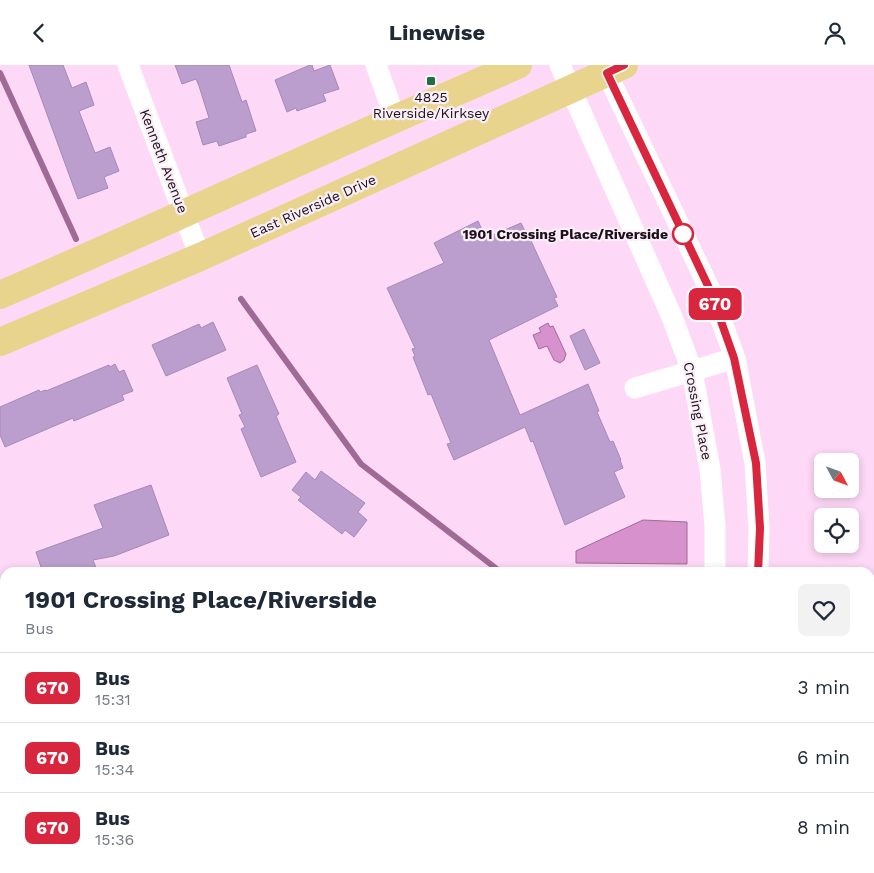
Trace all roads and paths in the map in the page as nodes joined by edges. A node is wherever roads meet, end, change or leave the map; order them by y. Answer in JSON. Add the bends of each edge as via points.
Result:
{"nodes":[{"id":1,"x":128,"y":65,"type":"edge"},
{"id":2,"x":376,"y":65,"type":"edge"},
{"id":3,"x":518,"y":65,"type":"edge"},
{"id":4,"x":560,"y":65,"type":"edge"},
{"id":5,"x":611,"y":68,"type":"edge"},
{"id":6,"x":572,"y":90,"type":"junction"},
{"id":7,"x":395,"y":118,"type":"junction"},
{"id":8,"x":185,"y":215,"type":"junction"},
{"id":9,"x":200,"y":257,"type":"junction"},
{"id":10,"x":0,"y":295,"type":"edge"},
{"id":11,"x":0,"y":342,"type":"edge"},
{"id":12,"x":734,"y":358,"type":"junction"},
{"id":13,"x":692,"y":371,"type":"junction"},
{"id":14,"x":635,"y":388,"type":"dead end"},
{"id":15,"x":715,"y":567,"type":"edge"},
{"id":16,"x":758,"y":567,"type":"edge"}],
"edges":[{"from":1,"to":8,"type":"street","name":"Kenneth Avenue"},
{"from":2,"to":7,"type":"street"},
{"from":3,"to":7,"type":"main road"},
{"from":4,"to":6,"type":"street","name":"Crossing Place"},
{"from":5,"to":6,"type":"main road","name":"East Riverside Drive"},
{"from":5,"to":12,"type":"street","via":[[710,290]]},
{"from":6,"to":9,"type":"main road","name":"East Riverside Drive"},
{"from":6,"to":13,"type":"street","name":"Crossing Place","via":[[672,317]]},
{"from":7,"to":8,"type":"main road"},
{"from":8,"to":9,"type":"street","name":"Kenneth Avenue"},
{"from":8,"to":10,"type":"main road"},
{"from":9,"to":11,"type":"main road","name":"East Riverside Drive"},
{"from":12,"to":13,"type":"street"},
{"from":12,"to":16,"type":"street","via":[[756,463],[760,528]]},
{"from":13,"to":14,"type":"street"},
{"from":13,"to":15,"type":"street","name":"Crossing Place","via":[[710,469]]}]}
